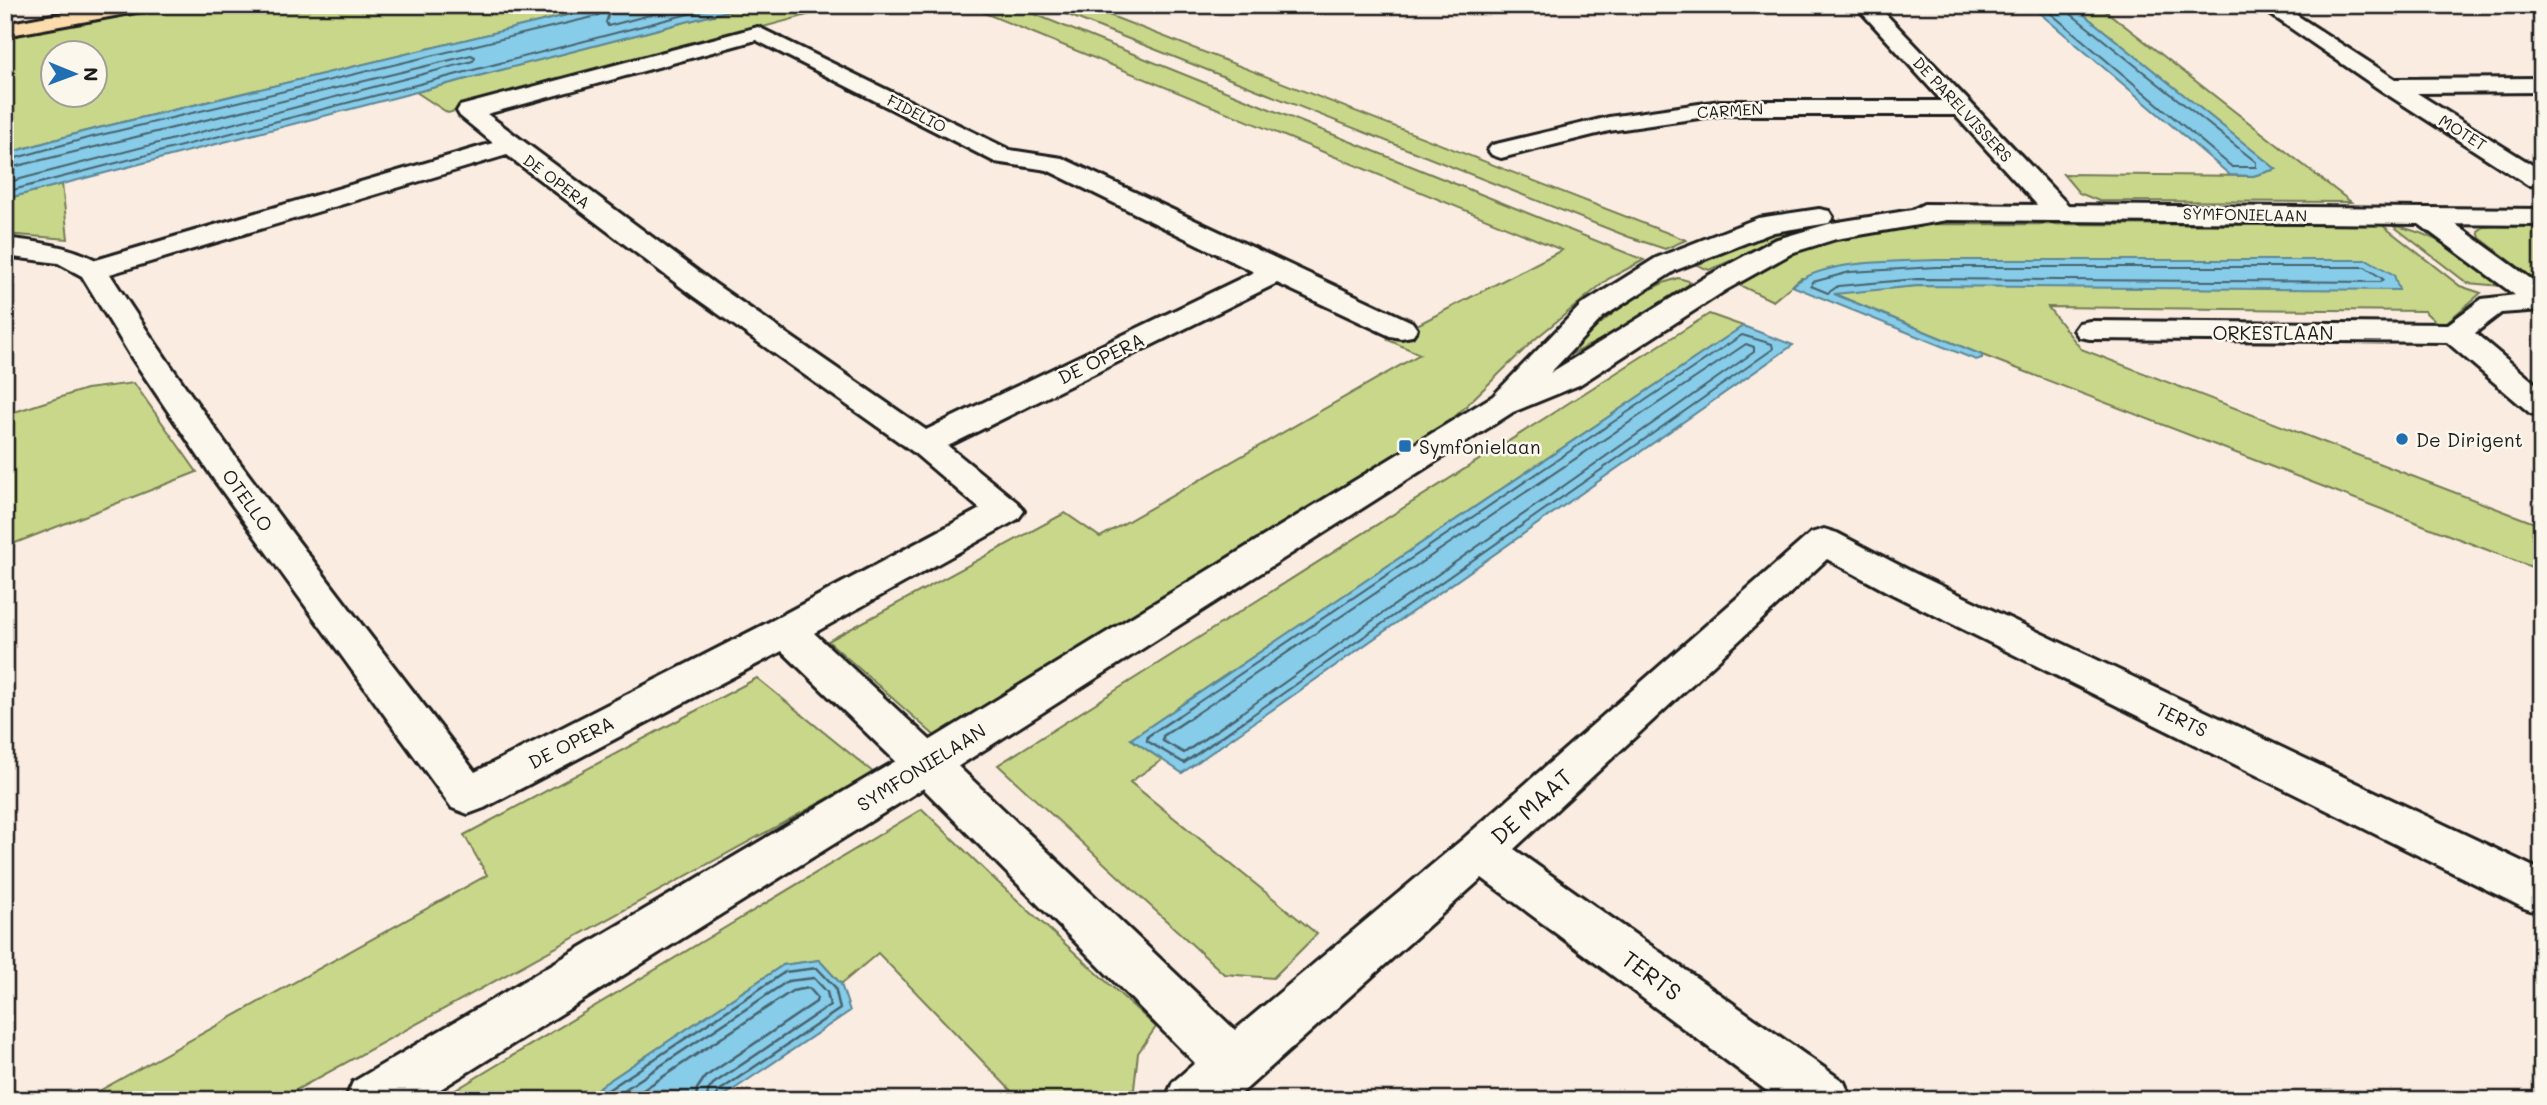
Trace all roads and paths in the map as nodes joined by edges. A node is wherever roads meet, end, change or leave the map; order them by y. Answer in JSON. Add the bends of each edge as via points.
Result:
{"nodes":[{"id":1,"x":142,"y":5,"type":"edge"},
{"id":2,"x":1866,"y":5,"type":"edge"},
{"id":3,"x":2267,"y":5,"type":"edge"},
{"id":4,"x":5,"y":30,"type":"edge"},
{"id":5,"x":2542,"y":85,"type":"edge"},
{"id":6,"x":2390,"y":86,"type":"junction"},
{"id":7,"x":1962,"y":108,"type":"junction"},
{"id":8,"x":511,"y":146,"type":"junction"},
{"id":9,"x":1502,"y":150,"type":"dead end"},
{"id":10,"x":2537,"y":179,"type":"dead end"},
{"id":11,"x":1948,"y":212,"type":"junction"},
{"id":12,"x":2060,"y":213,"type":"junction"},
{"id":13,"x":2426,"y":216,"type":"junction"},
{"id":14,"x":2542,"y":217,"type":"edge"},
{"id":15,"x":5,"y":247,"type":"edge"},
{"id":16,"x":93,"y":270,"type":"junction"},
{"id":17,"x":1277,"y":272,"type":"junction"},
{"id":18,"x":2541,"y":301,"type":"edge"},
{"id":19,"x":1401,"y":329,"type":"dead end"},
{"id":20,"x":2090,"y":330,"type":"dead end"},
{"id":21,"x":2455,"y":333,"type":"junction"},
{"id":22,"x":1501,"y":405,"type":"junction"},
{"id":23,"x":2542,"y":406,"type":"edge"},
{"id":24,"x":924,"y":444,"type":"junction"},
{"id":25,"x":1824,"y":541,"type":"joint"},
{"id":26,"x":786,"y":631,"type":"junction"},
{"id":27,"x":927,"y":764,"type":"junction"},
{"id":28,"x":468,"y":796,"type":"joint"},
{"id":29,"x":1481,"y":851,"type":"junction"},
{"id":30,"x":2542,"y":894,"type":"edge"},
{"id":31,"x":1234,"y":1065,"type":"junction"},
{"id":32,"x":373,"y":1100,"type":"edge"},
{"id":33,"x":1193,"y":1100,"type":"edge"},
{"id":34,"x":1824,"y":1100,"type":"edge"}],
"edges":[{"from":1,"to":4,"type":"highway"},
{"from":2,"to":7,"type":"street","name":"DE PARELVISSERS"},
{"from":3,"to":6,"type":"street","name":"MOTET"},
{"from":5,"to":6,"type":"street","name":"MOTET"},
{"from":6,"to":10,"type":"street","name":"MOTET"},
{"from":7,"to":9,"type":"street","name":"CARMEN","via":[[1720,108],[1609,124]]},
{"from":7,"to":12,"type":"street","name":"DE PARELVISSERS"},
{"from":8,"to":16,"type":"street","name":"DE OPERA"},
{"from":8,"to":17,"type":"street","name":"FIDELIO","via":[[469,111],[758,33],[1004,157],[1053,163]]},
{"from":8,"to":24,"type":"street","name":"DE OPERA","via":[[704,290]]},
{"from":11,"to":12,"type":"street","name":"SYMFONIELAAN"},
{"from":11,"to":22,"type":"street","name":"SYMFONIELAAN","via":[[1832,231],[1784,246],[1567,378]]},
{"from":11,"to":22,"type":"street","name":"SYMFONIELAAN","via":[[1869,211],[1768,223],[1689,253],[1592,311]]},
{"from":12,"to":13,"type":"street","name":"SYMFONIELAAN"},
{"from":13,"to":14,"type":"street","name":"SYMFONIELAAN"},
{"from":13,"to":18,"type":"street"},
{"from":15,"to":16,"type":"street","via":[[68,257]]},
{"from":16,"to":28,"type":"street","name":"OTELLO","via":[[230,476]]},
{"from":17,"to":19,"type":"street","name":"FIDELIO"},
{"from":17,"to":24,"type":"street","name":"DE OPERA"},
{"from":18,"to":21,"type":"street","via":[[2493,305]]},
{"from":20,"to":21,"type":"street","name":"ORKESTLAAN"},
{"from":21,"to":23,"type":"street"},
{"from":22,"to":27,"type":"street","name":"SYMFONIELAAN"},
{"from":24,"to":26,"type":"street","name":"DE OPERA","via":[[1005,511]]},
{"from":25,"to":29,"type":"street","name":"DE MAAT"},
{"from":25,"to":30,"type":"street","name":"TERTS"},
{"from":26,"to":27,"type":"street"},
{"from":26,"to":28,"type":"street","name":"DE OPERA"},
{"from":27,"to":31,"type":"street"},
{"from":27,"to":32,"type":"street","name":"SYMFONIELAAN"},
{"from":29,"to":31,"type":"street","name":"DE MAAT"},
{"from":29,"to":34,"type":"street","name":"TERTS"},
{"from":31,"to":33,"type":"street","name":"DE MAAT"}]}
